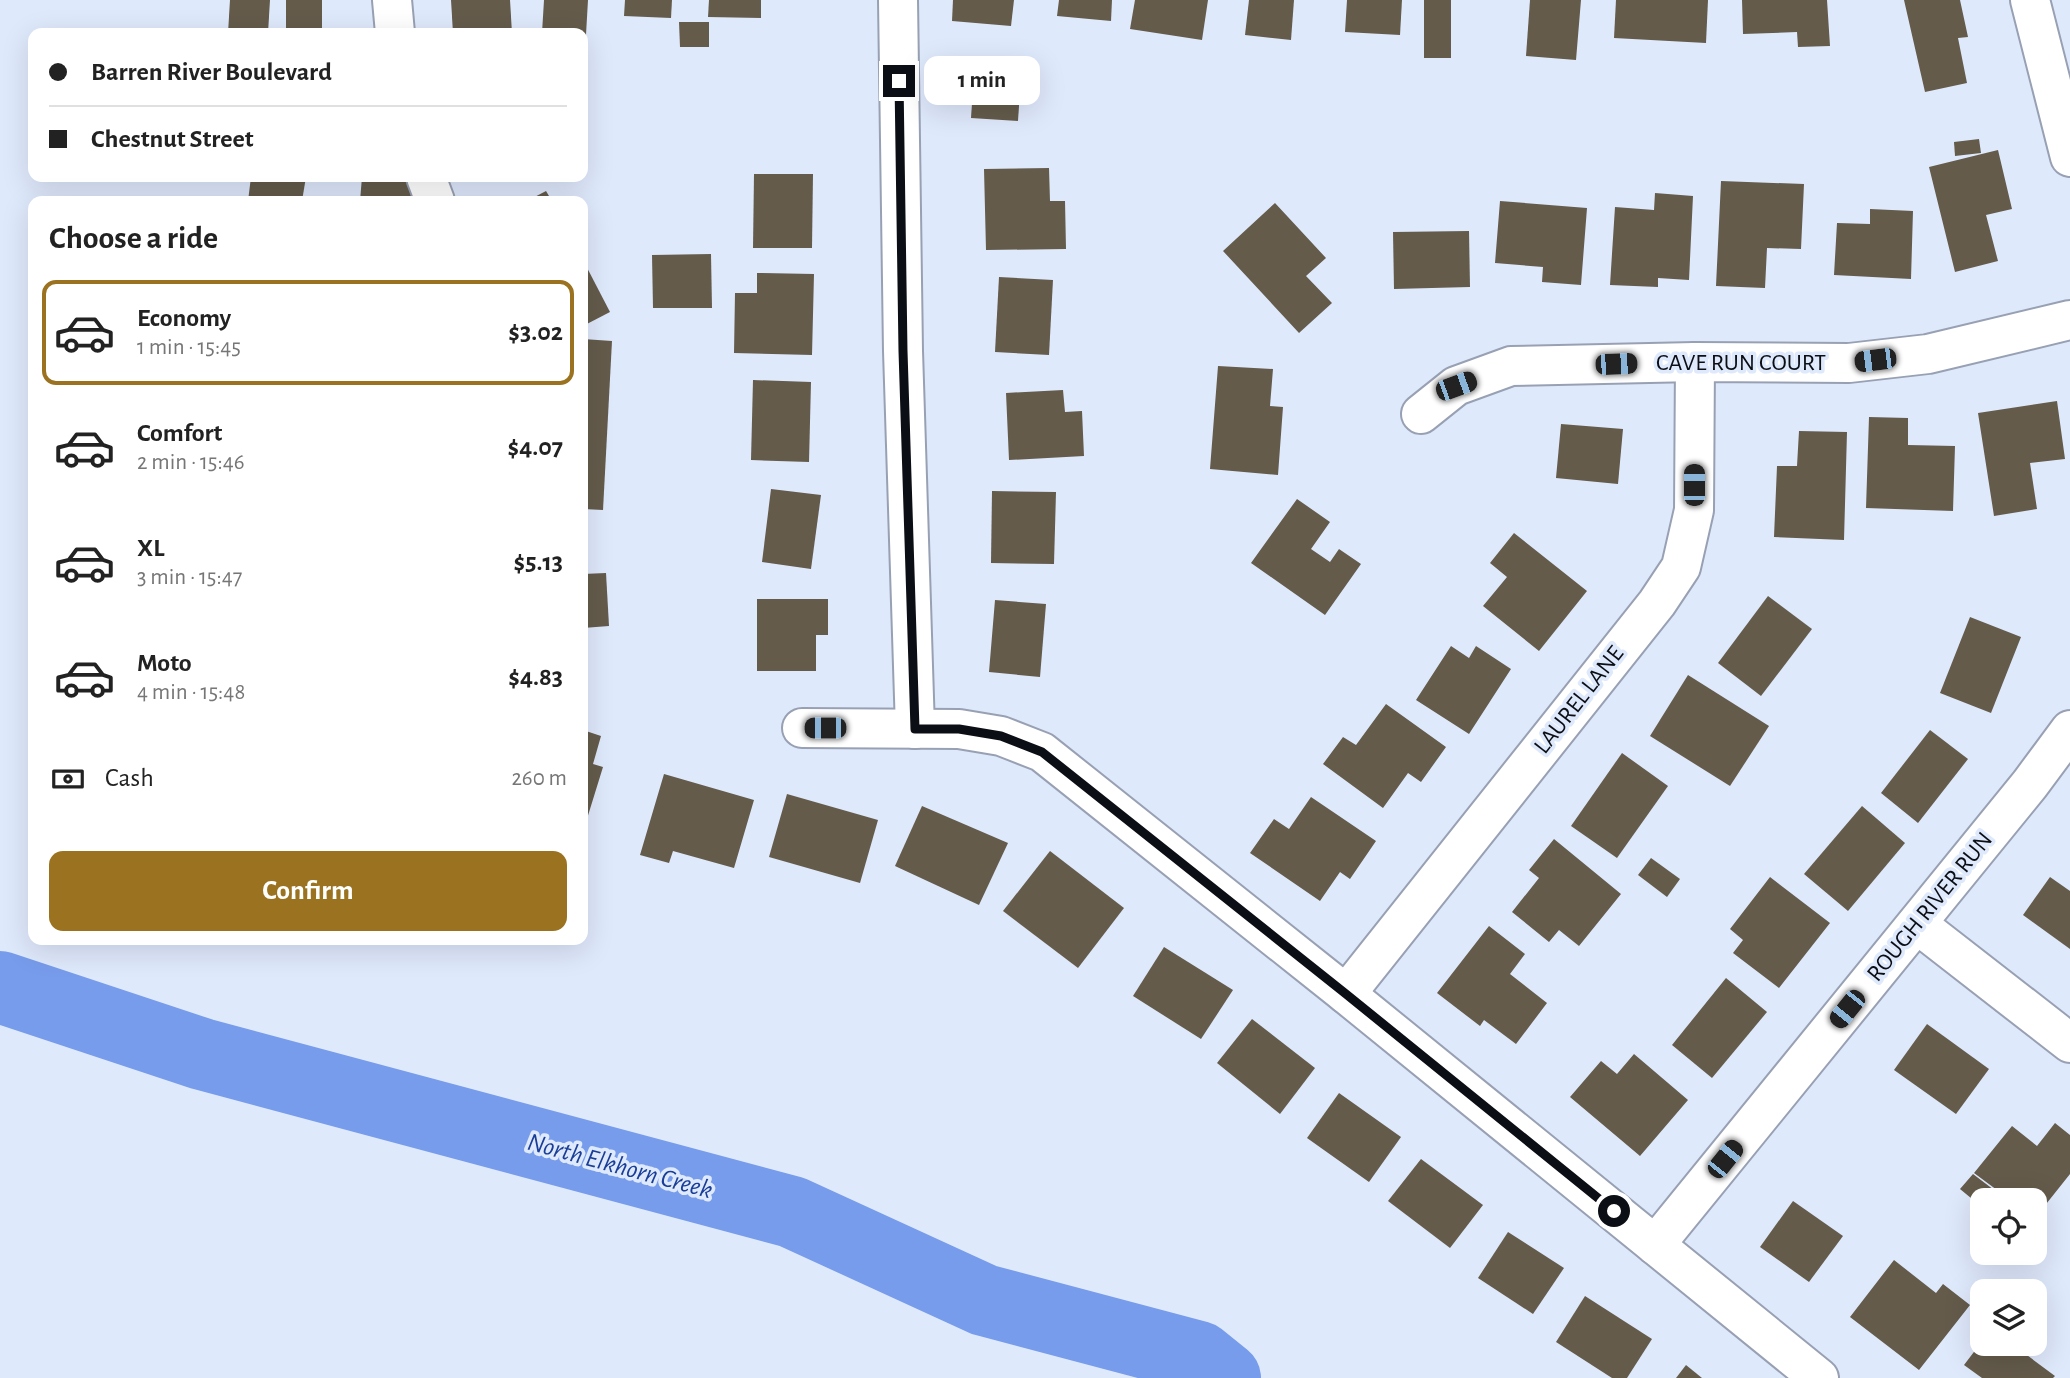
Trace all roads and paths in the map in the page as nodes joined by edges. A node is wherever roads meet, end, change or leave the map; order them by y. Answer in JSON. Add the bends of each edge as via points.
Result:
{"nodes":[{"id":1,"x":392,"y":0,"type":"edge"},
{"id":2,"x":898,"y":0,"type":"edge"},
{"id":3,"x":2030,"y":0,"type":"edge"},
{"id":4,"x":395,"y":28,"type":"edge"},
{"id":5,"x":2070,"y":157,"type":"edge"},
{"id":6,"x":2070,"y":320,"type":"edge"},
{"id":7,"x":1695,"y":362,"type":"junction"},
{"id":8,"x":1421,"y":414,"type":"dead end"},
{"id":9,"x":802,"y":728,"type":"dead end"},
{"id":10,"x":915,"y":729,"type":"junction"},
{"id":11,"x":2070,"y":730,"type":"edge"},
{"id":12,"x":1917,"y":924,"type":"junction"},
{"id":13,"x":1346,"y":994,"type":"junction"},
{"id":14,"x":2070,"y":1043,"type":"edge"},
{"id":15,"x":1655,"y":1245,"type":"junction"},
{"id":16,"x":1819,"y":1378,"type":"edge"}],
"edges":[{"from":1,"to":4,"type":"street"},
{"from":2,"to":10,"type":"street"},
{"from":3,"to":5,"type":"street"},
{"from":6,"to":7,"type":"street","name":"CAVE RUN COURT","via":[[1928,354],[1849,363]]},
{"from":7,"to":8,"type":"street","name":"CAVE RUN COURT","via":[[1511,366],[1456,386]]},
{"from":7,"to":13,"type":"street","name":"LAUREL LANE","via":[[1694,510],[1681,567]]},
{"from":9,"to":10,"type":"street"},
{"from":10,"to":13,"type":"street","via":[[959,729],[1001,736],[1042,752]]},
{"from":11,"to":12,"type":"street","name":"ROUGH RIVER RUN"},
{"from":12,"to":14,"type":"street"},
{"from":12,"to":15,"type":"street","name":"ROUGH RIVER RUN"},
{"from":13,"to":15,"type":"street"},
{"from":15,"to":16,"type":"street"}]}
